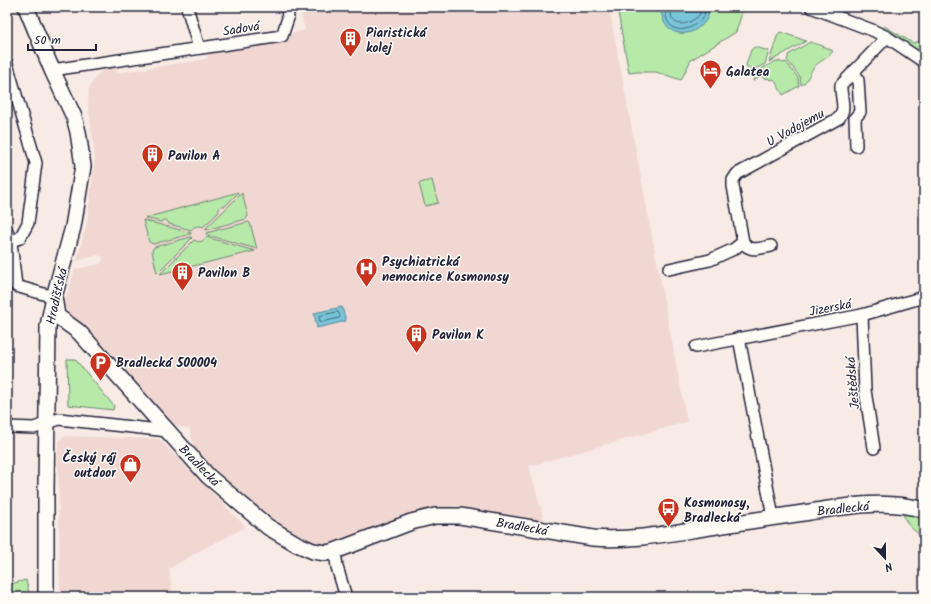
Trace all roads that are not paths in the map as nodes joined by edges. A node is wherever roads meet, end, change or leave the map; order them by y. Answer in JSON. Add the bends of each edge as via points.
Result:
{"nodes":[{"id":1,"x":26,"y":7,"type":"edge"},
{"id":2,"x":187,"y":7,"type":"edge"},
{"id":3,"x":287,"y":7,"type":"edge"},
{"id":4,"x":811,"y":7,"type":"edge"},
{"id":5,"x":887,"y":37,"type":"junction"},
{"id":6,"x":199,"y":48,"type":"junction"},
{"id":7,"x":924,"y":62,"type":"edge"},
{"id":8,"x":7,"y":64,"type":"edge"},
{"id":9,"x":52,"y":70,"type":"junction"},
{"id":10,"x":854,"y":71,"type":"junction"},
{"id":11,"x":856,"y":146,"type":"dead end"},
{"id":12,"x":7,"y":230,"type":"edge"},
{"id":13,"x":9,"y":242,"type":"edge"},
{"id":14,"x":743,"y":242,"type":"junction"},
{"id":15,"x":771,"y":246,"type":"dead end"},
{"id":16,"x":669,"y":269,"type":"dead end"},
{"id":17,"x":54,"y":297,"type":"junction"},
{"id":18,"x":924,"y":297,"type":"edge"},
{"id":19,"x":862,"y":315,"type":"junction"},
{"id":20,"x":739,"y":338,"type":"junction"},
{"id":21,"x":696,"y":346,"type":"dead end"},
{"id":22,"x":47,"y":423,"type":"junction"},
{"id":23,"x":7,"y":427,"type":"edge"},
{"id":24,"x":168,"y":431,"type":"junction"},
{"id":25,"x":874,"y":448,"type":"dead end"},
{"id":26,"x":924,"y":510,"type":"edge"},
{"id":27,"x":773,"y":517,"type":"junction"},
{"id":28,"x":335,"y":552,"type":"junction"},
{"id":29,"x":46,"y":597,"type":"edge"},
{"id":30,"x":346,"y":597,"type":"edge"}],
"edges":[{"from":1,"to":9,"type":"street","name":"Hradišťská"},
{"from":2,"to":6,"type":"street"},
{"from":3,"to":6,"type":"street","name":"Sadová","via":[[288,18],[282,36]]},
{"from":4,"to":5,"type":"street"},
{"from":5,"to":7,"type":"street"},
{"from":5,"to":10,"type":"street","name":"U Vodojemu"},
{"from":6,"to":9,"type":"street","name":"Sadová"},
{"from":8,"to":13,"type":"street","via":[[36,163],[28,223],[20,238]]},
{"from":9,"to":17,"type":"street","name":"Hradišťská","via":[[74,117],[83,166],[73,227]]},
{"from":10,"to":11,"type":"street","via":[[858,80],[860,112],[855,118]]},
{"from":10,"to":14,"type":"street","name":"U Vodojemu","via":[[841,85],[844,108],[839,118],[737,174],[733,180]]},
{"from":12,"to":13,"type":"street"},
{"from":13,"to":17,"type":"street","via":[[16,286]]},
{"from":14,"to":15,"type":"street","via":[[749,249]]},
{"from":14,"to":16,"type":"street","via":[[710,260]]},
{"from":17,"to":22,"type":"street","name":"Hradišťská","via":[[48,333]]},
{"from":17,"to":24,"type":"street","name":"Bradlecká","via":[[57,316],[79,332]]},
{"from":18,"to":19,"type":"street","name":"Jizerská"},
{"from":19,"to":20,"type":"street","name":"Jizerská"},
{"from":19,"to":25,"type":"street","name":"Ještědská","via":[[865,390]]},
{"from":20,"to":21,"type":"street","name":"Jizerská"},
{"from":20,"to":27,"type":"street"},
{"from":22,"to":23,"type":"street","via":[[34,428]]},
{"from":22,"to":24,"type":"street","via":[[58,420]]},
{"from":22,"to":29,"type":"street","name":"Hradišťská"},
{"from":24,"to":28,"type":"street","name":"Bradlecká","via":[[208,476],[268,527],[313,551]]},
{"from":26,"to":27,"type":"street","name":"Bradlecká","via":[[877,504]]},
{"from":27,"to":28,"type":"street","name":"Bradlecká","via":[[663,535],[609,539],[460,516],[435,516],[411,522]]},
{"from":28,"to":30,"type":"street"}]}
